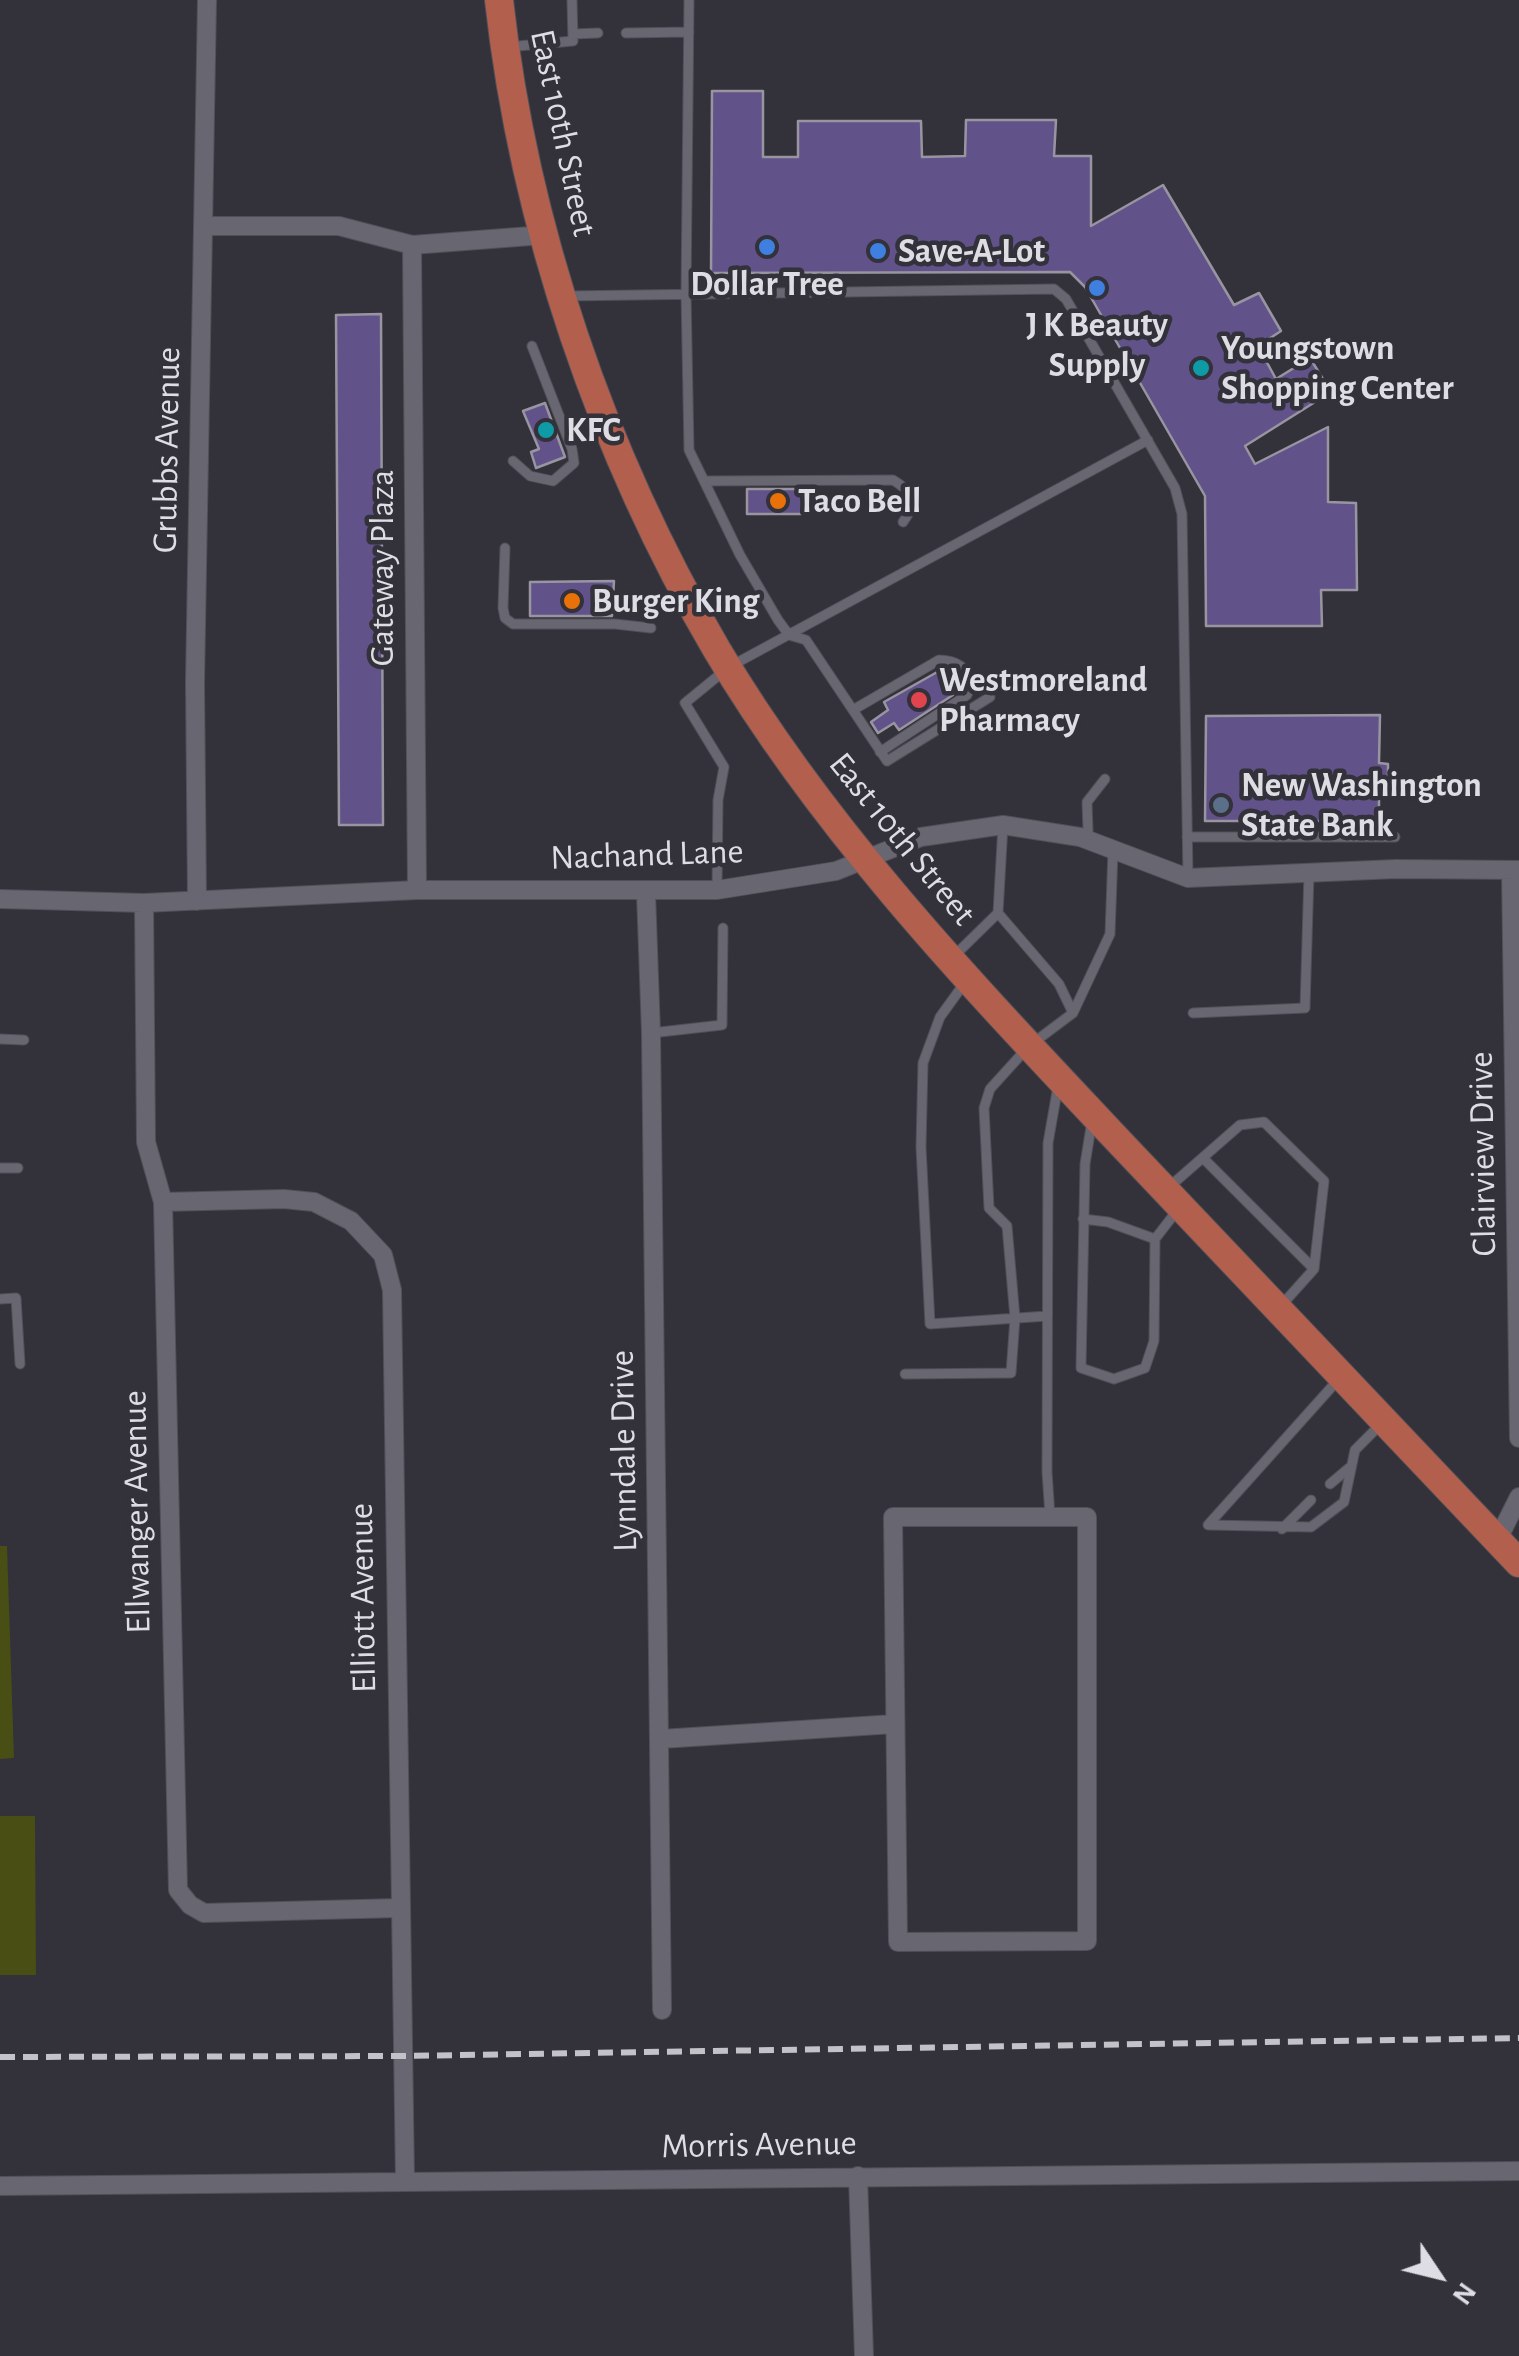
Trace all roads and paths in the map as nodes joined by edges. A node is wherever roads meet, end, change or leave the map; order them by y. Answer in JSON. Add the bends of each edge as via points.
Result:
{"nodes":[{"id":1,"x":207,"y":0,"type":"edge"},
{"id":2,"x":498,"y":0,"type":"edge"},
{"id":3,"x":572,"y":0,"type":"edge"},
{"id":4,"x":689,"y":0,"type":"edge"},
{"id":5,"x":689,"y":32,"type":"junction"},
{"id":6,"x":598,"y":33,"type":"dead end"},
{"id":7,"x":626,"y":33,"type":"dead end"},
{"id":8,"x":573,"y":34,"type":"junction"},
{"id":9,"x":505,"y":47,"type":"junction"},
{"id":10,"x":203,"y":226,"type":"junction"},
{"id":11,"x":544,"y":235,"type":"junction"},
{"id":12,"x":412,"y":245,"type":"junction"},
{"id":13,"x":686,"y":294,"type":"junction"},
{"id":14,"x":563,"y":296,"type":"junction"},
{"id":15,"x":532,"y":346,"type":"dead end"},
{"id":16,"x":1148,"y":440,"type":"junction"},
{"id":17,"x":513,"y":461,"type":"dead end"},
{"id":18,"x":704,"y":480,"type":"junction"},
{"id":19,"x":903,"y":522,"type":"dead end"},
{"id":20,"x":505,"y":548,"type":"dead end"},
{"id":21,"x":651,"y":628,"type":"dead end"},
{"id":22,"x":789,"y":635,"type":"junction"},
{"id":23,"x":729,"y":668,"type":"junction"},
{"id":24,"x":990,"y":696,"type":"dead end"},
{"id":25,"x":853,"y":710,"type":"junction"},
{"id":26,"x":880,"y":752,"type":"junction"},
{"id":27,"x":1104,"y":779,"type":"dead end"},
{"id":28,"x":1003,"y":825,"type":"junction"},
{"id":29,"x":1080,"y":837,"type":"junction"},
{"id":30,"x":1187,"y":837,"type":"junction"},
{"id":31,"x":1395,"y":837,"type":"dead end"},
{"id":32,"x":1113,"y":850,"type":"junction"},
{"id":33,"x":864,"y":860,"type":"junction"},
{"id":34,"x":1515,"y":870,"type":"edge"},
{"id":35,"x":1309,"y":873,"type":"junction"},
{"id":36,"x":1188,"y":878,"type":"junction"},
{"id":37,"x":417,"y":890,"type":"junction"},
{"id":38,"x":716,"y":890,"type":"junction"},
{"id":39,"x":646,"y":892,"type":"junction"},
{"id":40,"x":0,"y":899,"type":"edge"},
{"id":41,"x":197,"y":901,"type":"junction"},
{"id":42,"x":144,"y":904,"type":"junction"},
{"id":43,"x":998,"y":913,"type":"junction"},
{"id":44,"x":723,"y":928,"type":"dead end"},
{"id":45,"x":959,"y":969,"type":"junction"},
{"id":46,"x":1193,"y":1013,"type":"dead end"},
{"id":47,"x":1074,"y":1014,"type":"junction"},
{"id":48,"x":652,"y":1033,"type":"junction"},
{"id":49,"x":0,"y":1039,"type":"edge"},
{"id":50,"x":24,"y":1040,"type":"dead end"},
{"id":51,"x":1029,"y":1046,"type":"junction"},
{"id":52,"x":1059,"y":1078,"type":"junction"},
{"id":53,"x":1093,"y":1114,"type":"junction"},
{"id":54,"x":1203,"y":1158,"type":"junction"},
{"id":55,"x":0,"y":1168,"type":"edge"},
{"id":56,"x":18,"y":1168,"type":"dead end"},
{"id":57,"x":1173,"y":1198,"type":"junction"},
{"id":58,"x":163,"y":1202,"type":"junction"},
{"id":59,"x":1083,"y":1220,"type":"junction"},
{"id":60,"x":1155,"y":1239,"type":"junction"},
{"id":61,"x":1314,"y":1269,"type":"junction"},
{"id":62,"x":0,"y":1299,"type":"edge"},
{"id":63,"x":1278,"y":1309,"type":"junction"},
{"id":64,"x":1047,"y":1316,"type":"junction"},
{"id":65,"x":1014,"y":1318,"type":"junction"},
{"id":66,"x":20,"y":1364,"type":"dead end"},
{"id":67,"x":905,"y":1374,"type":"dead end"},
{"id":68,"x":1342,"y":1376,"type":"junction"},
{"id":69,"x":1384,"y":1421,"type":"junction"},
{"id":70,"x":1519,"y":1438,"type":"edge"},
{"id":71,"x":1351,"y":1466,"type":"junction"},
{"id":72,"x":1330,"y":1484,"type":"dead end"},
{"id":73,"x":1519,"y":1498,"type":"edge"},
{"id":74,"x":1311,"y":1500,"type":"dead end"},
{"id":75,"x":1050,"y":1516,"type":"junction"},
{"id":76,"x":1282,"y":1529,"type":"junction"},
{"id":77,"x":1497,"y":1541,"type":"junction"},
{"id":78,"x":1519,"y":1563,"type":"edge"},
{"id":79,"x":894,"y":1724,"type":"junction"},
{"id":80,"x":660,"y":1739,"type":"junction"},
{"id":81,"x":399,"y":1908,"type":"junction"},
{"id":82,"x":662,"y":2010,"type":"dead end"},
{"id":83,"x":1519,"y":2172,"type":"edge"},
{"id":84,"x":858,"y":2176,"type":"junction"},
{"id":85,"x":405,"y":2181,"type":"junction"},
{"id":86,"x":0,"y":2186,"type":"edge"},
{"id":87,"x":864,"y":2356,"type":"edge"}],
"edges":[{"from":1,"to":10,"type":"street","name":"Grubbs Avenue"},
{"from":2,"to":9,"type":"main road","name":"East 10th Street"},
{"from":3,"to":8,"type":"lane"},
{"from":4,"to":5,"type":"lane"},
{"from":5,"to":7,"type":"lane"},
{"from":5,"to":13,"type":"lane"},
{"from":6,"to":8,"type":"lane"},
{"from":8,"to":9,"type":"lane","via":[[573,41]]},
{"from":9,"to":11,"type":"main road","name":"East 10th Street"},
{"from":10,"to":12,"type":"street","via":[[340,226]]},
{"from":10,"to":41,"type":"street","name":"Grubbs Avenue"},
{"from":11,"to":12,"type":"street"},
{"from":11,"to":14,"type":"main road","name":"East 10th Street"},
{"from":12,"to":37,"type":"street","name":"Gateway Plaza"},
{"from":13,"to":14,"type":"lane"},
{"from":13,"to":16,"type":"lane","via":[[1054,289]]},
{"from":13,"to":18,"type":"lane","via":[[689,450]]},
{"from":14,"to":23,"type":"main road","name":"East 10th Street","via":[[601,406],[668,560]]},
{"from":15,"to":17,"type":"lane","via":[[574,463],[553,481],[530,476]]},
{"from":16,"to":22,"type":"lane"},
{"from":16,"to":30,"type":"lane","via":[[1182,514]]},
{"from":18,"to":19,"type":"lane","via":[[893,480],[911,495]]},
{"from":18,"to":22,"type":"lane"},
{"from":20,"to":21,"type":"lane","via":[[503,608],[513,624]]},
{"from":22,"to":23,"type":"lane"},
{"from":22,"to":25,"type":"lane","via":[[806,640]]},
{"from":23,"to":33,"type":"main road","name":"East 10th Street"},
{"from":23,"to":38,"type":"lane","via":[[685,703],[724,767]]},
{"from":24,"to":26,"type":"lane","via":[[887,760]]},
{"from":25,"to":26,"type":"lane"},
{"from":25,"to":26,"type":"lane","via":[[939,660],[966,670],[972,684],[967,696]]},
{"from":27,"to":29,"type":"lane","via":[[1087,802],[1088,831]]},
{"from":28,"to":29,"type":"street","name":"Nachand Lane"},
{"from":28,"to":33,"type":"street","name":"Nachand Lane","via":[[921,837]]},
{"from":28,"to":43,"type":"lane"},
{"from":29,"to":32,"type":"street","name":"Nachand Lane"},
{"from":30,"to":31,"type":"lane"},
{"from":30,"to":36,"type":"lane"},
{"from":32,"to":36,"type":"street","name":"Nachand Lane"},
{"from":32,"to":47,"type":"lane","via":[[1110,934]]},
{"from":33,"to":38,"type":"street","name":"Nachand Lane","via":[[836,871]]},
{"from":33,"to":45,"type":"main road","name":"East 10th Street"},
{"from":34,"to":35,"type":"street","name":"Nachand Lane"},
{"from":34,"to":70,"type":"street","name":"Clairview Drive"},
{"from":35,"to":36,"type":"street","name":"Nachand Lane"},
{"from":35,"to":46,"type":"lane","via":[[1305,1008]]},
{"from":37,"to":39,"type":"street","name":"Nachand Lane"},
{"from":37,"to":41,"type":"street","name":"Nachand Lane"},
{"from":38,"to":39,"type":"street","name":"Nachand Lane"},
{"from":39,"to":48,"type":"street","name":"Lynndale Drive"},
{"from":40,"to":42,"type":"street","name":"Nachand Lane"},
{"from":41,"to":42,"type":"street","name":"Nachand Lane"},
{"from":42,"to":58,"type":"street","name":"Ellwanger Avenue","via":[[146,1142]]},
{"from":43,"to":45,"type":"lane"},
{"from":43,"to":47,"type":"lane","via":[[1059,984]]},
{"from":44,"to":48,"type":"lane","via":[[722,1025]]},
{"from":45,"to":51,"type":"main road","name":"East 10th Street"},
{"from":45,"to":65,"type":"lane","via":[[922,1063],[930,1324]]},
{"from":47,"to":51,"type":"lane"},
{"from":48,"to":80,"type":"street","name":"Lynndale Drive"},
{"from":49,"to":50,"type":"lane"},
{"from":51,"to":52,"type":"main road","name":"East 10th Street"},
{"from":51,"to":65,"type":"lane","via":[[990,1089],[984,1108],[989,1208],[1007,1226]]},
{"from":52,"to":53,"type":"main road","name":"East 10th Street"},
{"from":52,"to":64,"type":"lane","via":[[1048,1143]]},
{"from":53,"to":57,"type":"main road","name":"East 10th Street"},
{"from":53,"to":59,"type":"lane"},
{"from":54,"to":57,"type":"lane"},
{"from":54,"to":61,"type":"lane"},
{"from":54,"to":61,"type":"lane","via":[[1240,1125],[1264,1122],[1324,1181]]},
{"from":55,"to":56,"type":"lane"},
{"from":57,"to":60,"type":"lane"},
{"from":57,"to":63,"type":"main road","name":"East 10th Street"},
{"from":58,"to":81,"type":"street","name":"Elliott Avenue","via":[[314,1202],[350,1221],[382,1254],[392,1290]]},
{"from":58,"to":81,"type":"street","name":"Ellwanger Avenue","via":[[178,1890],[204,1913]]},
{"from":59,"to":60,"type":"lane"},
{"from":59,"to":60,"type":"lane","via":[[1081,1368],[1114,1379],[1145,1368],[1154,1341]]},
{"from":61,"to":63,"type":"lane"},
{"from":62,"to":66,"type":"lane","via":[[16,1298]]},
{"from":63,"to":68,"type":"main road","name":"East 10th Street"},
{"from":64,"to":65,"type":"lane"},
{"from":64,"to":75,"type":"lane"},
{"from":65,"to":67,"type":"lane","via":[[1011,1373]]},
{"from":68,"to":69,"type":"main road","name":"East 10th Street"},
{"from":68,"to":76,"type":"lane","via":[[1208,1525]]},
{"from":69,"to":71,"type":"lane","via":[[1354,1450]]},
{"from":69,"to":77,"type":"main road","name":"East 10th Street"},
{"from":71,"to":72,"type":"lane"},
{"from":71,"to":76,"type":"lane","via":[[1344,1502],[1311,1527]]},
{"from":73,"to":77,"type":"street"},
{"from":74,"to":76,"type":"lane"},
{"from":75,"to":79,"type":"street","via":[[893,1517]]},
{"from":75,"to":79,"type":"street","via":[[1088,1517],[1087,1941],[898,1942]]},
{"from":77,"to":78,"type":"main road","name":"East 10th Street"},
{"from":79,"to":80,"type":"street"},
{"from":80,"to":82,"type":"street","name":"Lynndale Drive"},
{"from":81,"to":85,"type":"street","name":"Elliott Avenue"},
{"from":83,"to":84,"type":"street","name":"Morris Avenue"},
{"from":84,"to":85,"type":"street","name":"Morris Avenue"},
{"from":84,"to":87,"type":"street"},
{"from":85,"to":86,"type":"street","name":"Morris Avenue"}]}
